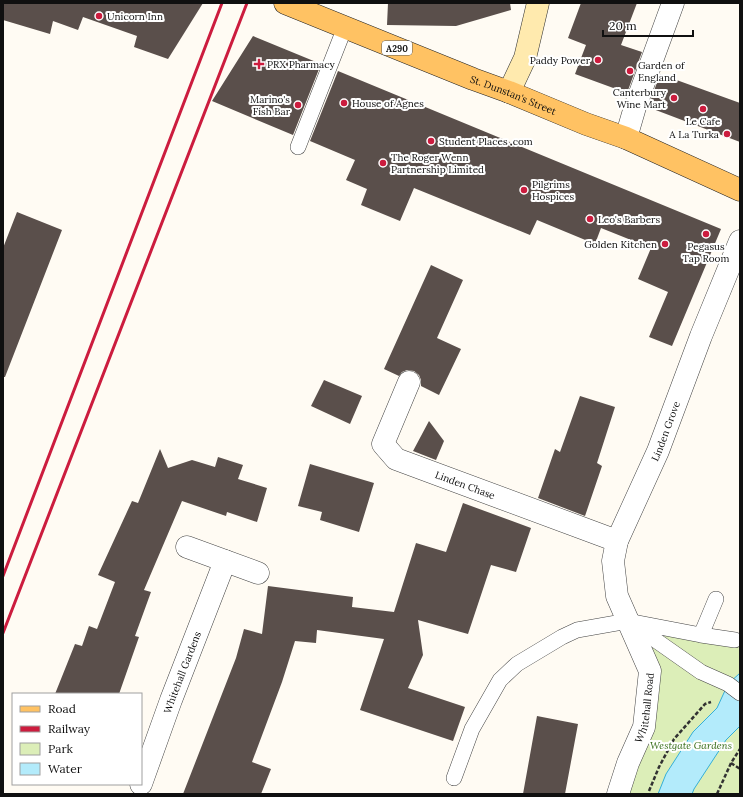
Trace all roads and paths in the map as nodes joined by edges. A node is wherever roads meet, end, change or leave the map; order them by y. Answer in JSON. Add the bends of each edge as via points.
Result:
{"nodes":[{"id":1,"x":285,"y":3,"type":"edge"},
{"id":2,"x":538,"y":3,"type":"edge"},
{"id":3,"x":673,"y":3,"type":"edge"},
{"id":4,"x":345,"y":27,"type":"junction"},
{"id":5,"x":509,"y":92,"type":"junction"},
{"id":6,"x":626,"y":138,"type":"junction"},
{"id":7,"x":298,"y":147,"type":"dead end"},
{"id":8,"x":740,"y":190,"type":"edge"},
{"id":9,"x":740,"y":241,"type":"edge"},
{"id":10,"x":409,"y":382,"type":"dead end"},
{"id":11,"x":617,"y":542,"type":"junction"},
{"id":12,"x":187,"y":547,"type":"dead end"},
{"id":13,"x":225,"y":561,"type":"junction"},
{"id":14,"x":258,"y":573,"type":"dead end"},
{"id":15,"x":716,"y":599,"type":"dead end"},
{"id":16,"x":628,"y":621,"type":"junction"},
{"id":17,"x":701,"y":635,"type":"junction"},
{"id":18,"x":735,"y":640,"type":"dead end"},
{"id":19,"x":740,"y":693,"type":"edge"},
{"id":20,"x":714,"y":701,"type":"dead end"},
{"id":21,"x":740,"y":749,"type":"edge"},
{"id":22,"x":731,"y":763,"type":"junction"},
{"id":23,"x":740,"y":769,"type":"edge"},
{"id":24,"x":454,"y":778,"type":"dead end"},
{"id":25,"x":142,"y":781,"type":"edge"},
{"id":26,"x":618,"y":794,"type":"edge"},
{"id":27,"x":648,"y":794,"type":"edge"},
{"id":28,"x":717,"y":794,"type":"edge"}],
"edges":[{"from":1,"to":4,"type":"main road","name":"St. Dunstan's Street","number":"A290"},
{"from":2,"to":5,"type":"main road","via":[[524,58]]},
{"from":3,"to":6,"type":"street"},
{"from":4,"to":5,"type":"main road","name":"St. Dunstan's Street","number":"A290"},
{"from":4,"to":7,"type":"lane"},
{"from":5,"to":6,"type":"main road","name":"St. Dunstan's Street","number":"A290"},
{"from":6,"to":8,"type":"main road","name":"St. Dunstan's Street","number":"A290"},
{"from":9,"to":11,"type":"street","name":"Linden Grove","via":[[658,451]]},
{"from":10,"to":11,"type":"street","name":"Linden Chase","via":[[383,444],[396,459]]},
{"from":11,"to":16,"type":"street","name":"Linden Grove","via":[[613,561],[617,596]]},
{"from":12,"to":13,"type":"street"},
{"from":13,"to":14,"type":"street"},
{"from":13,"to":25,"type":"street","name":"Whitehall Gardens"},
{"from":15,"to":17,"type":"lane"},
{"from":16,"to":17,"type":"lane"},
{"from":16,"to":19,"type":"lane","via":[[701,672],[728,684]]},
{"from":16,"to":24,"type":"lane","via":[[577,630],[517,664],[500,680],[487,701],[472,729]]},
{"from":16,"to":26,"type":"street","name":"Whitehall Road","via":[[650,671],[644,727]]},
{"from":17,"to":18,"type":"lane"},
{"from":20,"to":27,"type":"path","via":[[705,704],[674,739]]},
{"from":21,"to":22,"type":"path"},
{"from":22,"to":23,"type":"path"},
{"from":22,"to":28,"type":"path"}]}
